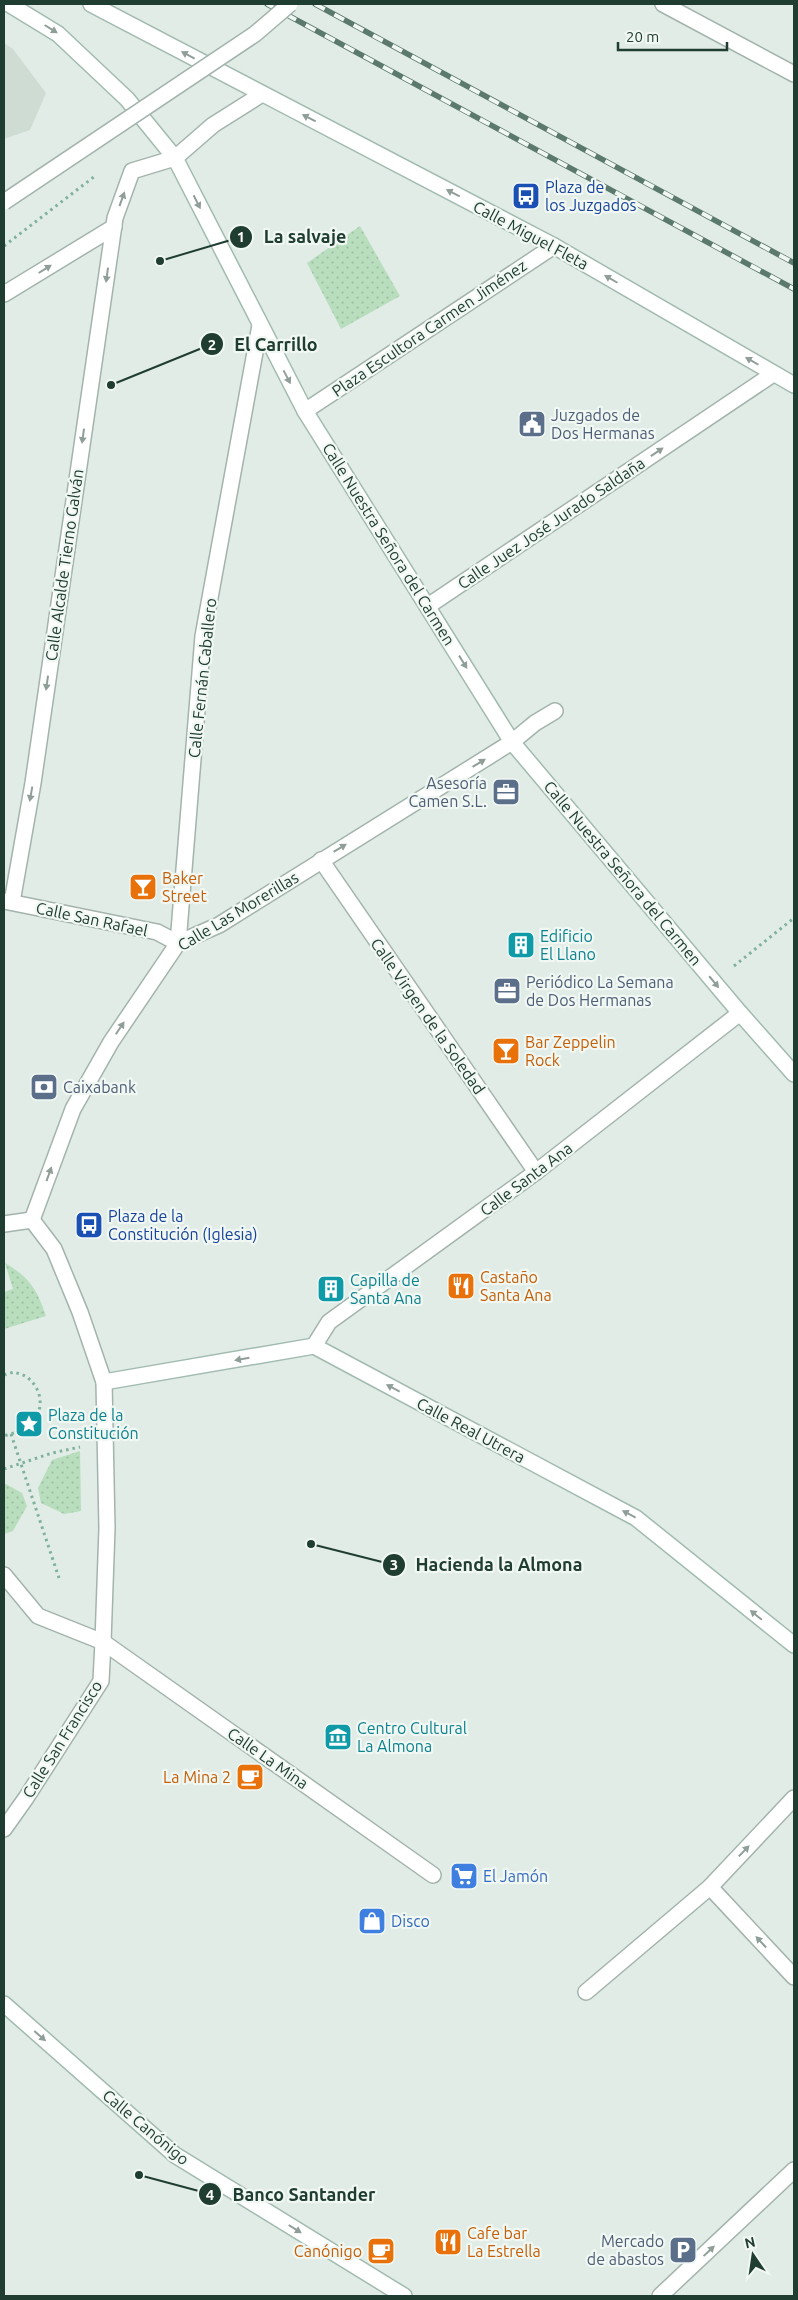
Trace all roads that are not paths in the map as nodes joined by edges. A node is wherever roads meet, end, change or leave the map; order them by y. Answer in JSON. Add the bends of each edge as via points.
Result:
{"nodes":[{"id":1,"x":9,"y":4,"type":"edge"},
{"id":2,"x":92,"y":4,"type":"edge"},
{"id":3,"x":290,"y":4,"type":"edge"},
{"id":4,"x":663,"y":4,"type":"edge"},
{"id":5,"x":794,"y":74,"type":"edge"},
{"id":6,"x":262,"y":94,"type":"junction"},
{"id":7,"x":175,"y":158,"type":"junction"},
{"id":8,"x":4,"y":202,"type":"edge"},
{"id":9,"x":114,"y":227,"type":"junction"},
{"id":10,"x":554,"y":246,"type":"junction"},
{"id":11,"x":4,"y":294,"type":"edge"},
{"id":12,"x":260,"y":325,"type":"junction"},
{"id":13,"x":773,"y":374,"type":"junction"},
{"id":14,"x":794,"y":385,"type":"edge"},
{"id":15,"x":305,"y":411,"type":"junction"},
{"id":16,"x":428,"y":606,"type":"junction"},
{"id":17,"x":555,"y":711,"type":"dead end"},
{"id":18,"x":512,"y":742,"type":"junction"},
{"id":19,"x":321,"y":860,"type":"junction"},
{"id":20,"x":8,"y":902,"type":"edge"},
{"id":21,"x":178,"y":943,"type":"junction"},
{"id":22,"x":740,"y":1013,"type":"junction"},
{"id":23,"x":794,"y":1074,"type":"edge"},
{"id":24,"x":536,"y":1172,"type":"junction"},
{"id":25,"x":32,"y":1220,"type":"junction"},
{"id":26,"x":4,"y":1224,"type":"edge"},
{"id":27,"x":314,"y":1346,"type":"junction"},
{"id":28,"x":104,"y":1382,"type":"junction"},
{"id":29,"x":4,"y":1575,"type":"edge"},
{"id":30,"x":103,"y":1642,"type":"junction"},
{"id":31,"x":794,"y":1645,"type":"edge"},
{"id":32,"x":794,"y":1798,"type":"edge"},
{"id":33,"x":4,"y":1829,"type":"edge"},
{"id":34,"x":433,"y":1875,"type":"dead end"},
{"id":35,"x":710,"y":1887,"type":"junction"},
{"id":36,"x":794,"y":1978,"type":"edge"},
{"id":37,"x":586,"y":1992,"type":"dead end"},
{"id":38,"x":4,"y":2004,"type":"edge"},
{"id":39,"x":794,"y":2170,"type":"edge"},
{"id":40,"x":404,"y":2296,"type":"edge"},
{"id":41,"x":660,"y":2296,"type":"edge"}],
"edges":[{"from":1,"to":7,"type":"street","name":"Calle Nuestra Señora del Carmen","one_way":true,"via":[[58,34],[126,99]]},
{"from":6,"to":2,"type":"street","name":"Calle Miguel Fleta","one_way":true},
{"from":3,"to":8,"type":"street","bridge":true,"via":[[255,34]]},
{"from":4,"to":5,"type":"street"},
{"from":6,"to":7,"type":"street","via":[[213,125]]},
{"from":10,"to":6,"type":"street","name":"Calle Miguel Fleta","one_way":true},
{"from":9,"to":7,"type":"street","name":"Calle Alcalde Tierno Galván","one_way":true,"via":[[132,171]]},
{"from":7,"to":12,"type":"street","name":"Calle Nuestra Señora del Carmen","one_way":true},
{"from":11,"to":9,"type":"street","one_way":true},
{"from":9,"to":20,"type":"street","name":"Calle Alcalde Tierno Galván","one_way":true,"via":[[33,783]]},
{"from":13,"to":10,"type":"street","name":"Calle Miguel Fleta","one_way":true},
{"from":10,"to":15,"type":"street","name":"Plaza Escultora Carmen Jiménez"},
{"from":12,"to":15,"type":"street","name":"Calle Nuestra Señora del Carmen","one_way":true},
{"from":12,"to":21,"type":"street","name":"Calle Fernán Caballero","via":[[203,636]]},
{"from":13,"to":14,"type":"street","name":"Calle Miguel Fleta"},
{"from":16,"to":13,"type":"street","name":"Calle Juez José Jurado Saldaña","one_way":true},
{"from":15,"to":16,"type":"street","name":"Calle Nuestra Señora del Carmen"},
{"from":16,"to":18,"type":"street","name":"Calle Nuestra Señora del Carmen","one_way":true},
{"from":17,"to":18,"type":"street","name":"Calle Las Morerillas"},
{"from":19,"to":18,"type":"street","name":"Calle Las Morerillas","one_way":true},
{"from":18,"to":22,"type":"street","name":"Calle Nuestra Señora del Carmen","one_way":true},
{"from":19,"to":21,"type":"street","name":"Calle Las Morerillas","via":[[219,925]]},
{"from":19,"to":24,"type":"street","name":"Calle Virgen de la Soledad"},
{"from":20,"to":21,"type":"street","name":"Calle San Rafael","via":[[157,932]]},
{"from":25,"to":21,"type":"street","name":"Calle Las Morerillas","one_way":true,"via":[[73,1109],[111,1042]]},
{"from":22,"to":23,"type":"street","name":"Calle Nuestra Señora del Carmen"},
{"from":22,"to":24,"type":"street","name":"Calle Santa Ana"},
{"from":24,"to":27,"type":"street","name":"Calle Santa Ana","via":[[329,1322]]},
{"from":25,"to":26,"type":"street"},
{"from":25,"to":28,"type":"street","via":[[54,1249]]},
{"from":27,"to":28,"type":"street","one_way":true},
{"from":31,"to":27,"type":"street","name":"Calle Real Utrera","one_way":true,"via":[[636,1518]]},
{"from":28,"to":30,"type":"street","via":[[107,1528]]},
{"from":29,"to":30,"type":"street","via":[[38,1616]]},
{"from":30,"to":33,"type":"street","name":"Calle San Francisco","via":[[101,1681]]},
{"from":30,"to":34,"type":"street","name":"Calle La Mina"},
{"from":35,"to":32,"type":"street","one_way":true},
{"from":36,"to":35,"type":"street","one_way":true},
{"from":35,"to":37,"type":"street"},
{"from":38,"to":40,"type":"street","name":"Calle Canónigo","one_way":true,"via":[[175,2155]]},
{"from":41,"to":39,"type":"street","one_way":true}]}
